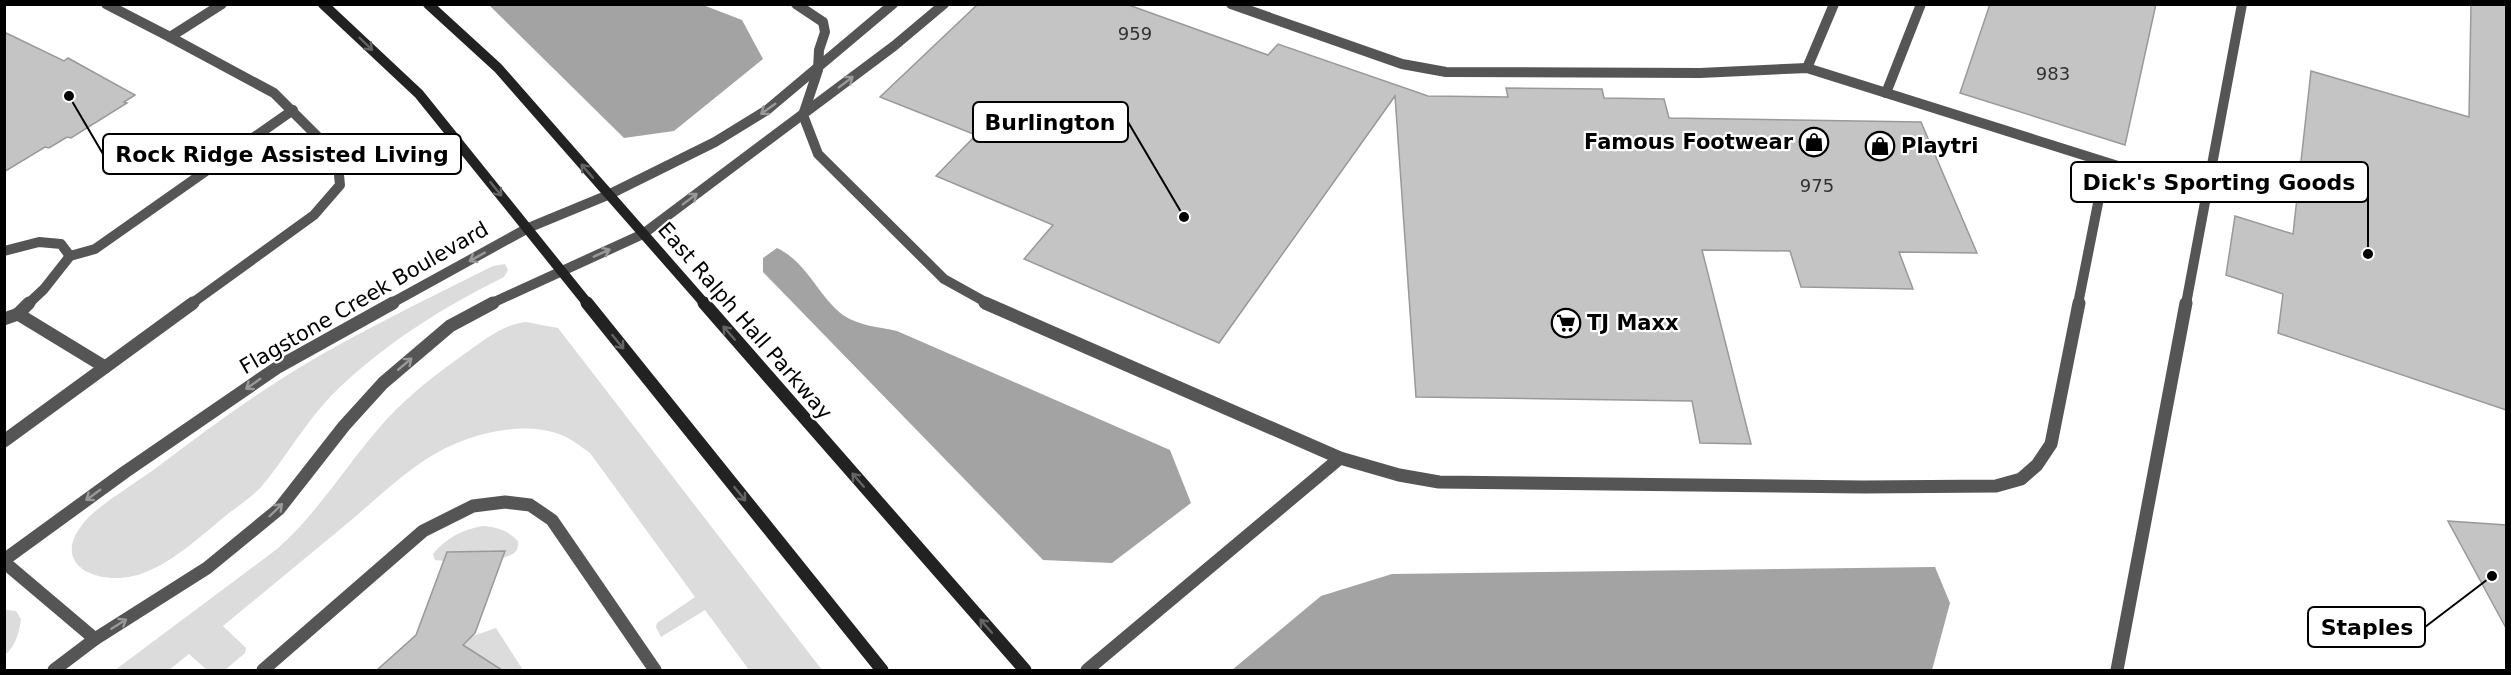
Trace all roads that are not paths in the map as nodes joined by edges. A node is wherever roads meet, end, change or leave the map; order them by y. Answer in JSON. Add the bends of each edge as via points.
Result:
{"nodes":[{"id":1,"x":106,"y":4,"type":"edge"},
{"id":2,"x":222,"y":4,"type":"edge"},
{"id":3,"x":323,"y":4,"type":"edge"},
{"id":4,"x":428,"y":4,"type":"edge"},
{"id":5,"x":796,"y":4,"type":"edge"},
{"id":6,"x":893,"y":4,"type":"edge"},
{"id":7,"x":944,"y":4,"type":"edge"},
{"id":8,"x":1231,"y":4,"type":"edge"},
{"id":9,"x":1834,"y":4,"type":"edge"},
{"id":10,"x":1922,"y":4,"type":"edge"},
{"id":11,"x":2242,"y":4,"type":"edge"},
{"id":12,"x":170,"y":37,"type":"junction"},
{"id":13,"x":1807,"y":68,"type":"junction"},
{"id":14,"x":818,"y":70,"type":"junction"},
{"id":15,"x":1886,"y":93,"type":"junction"},
{"id":16,"x":293,"y":110,"type":"junction"},
{"id":17,"x":803,"y":115,"type":"junction"},
{"id":18,"x":2106,"y":163,"type":"junction"},
{"id":19,"x":2207,"y":194,"type":"junction"},
{"id":20,"x":608,"y":195,"type":"junction"},
{"id":21,"x":528,"y":228,"type":"junction"},
{"id":22,"x":643,"y":234,"type":"junction"},
{"id":23,"x":4,"y":251,"type":"edge"},
{"id":24,"x":70,"y":256,"type":"junction"},
{"id":25,"x":561,"y":271,"type":"junction"},
{"id":26,"x":18,"y":314,"type":"junction"},
{"id":27,"x":4,"y":319,"type":"edge"},
{"id":28,"x":105,"y":367,"type":"junction"},
{"id":29,"x":4,"y":441,"type":"edge"},
{"id":30,"x":1340,"y":458,"type":"junction"},
{"id":31,"x":4,"y":561,"type":"edge"},
{"id":32,"x":95,"y":639,"type":"junction"},
{"id":33,"x":54,"y":670,"type":"edge"},
{"id":34,"x":263,"y":670,"type":"edge"},
{"id":35,"x":655,"y":670,"type":"edge"},
{"id":36,"x":882,"y":670,"type":"edge"},
{"id":37,"x":1025,"y":670,"type":"edge"},
{"id":38,"x":1088,"y":670,"type":"edge"},
{"id":39,"x":2117,"y":670,"type":"edge"}],
"edges":[{"from":1,"to":12,"type":"street"},
{"from":2,"to":12,"type":"street"},
{"from":3,"to":21,"type":"main road","one_way":true,"via":[[419,94]]},
{"from":20,"to":4,"type":"main road","name":"East Ralph Hall Parkway","one_way":true,"via":[[498,68]]},
{"from":5,"to":14,"type":"street","via":[[823,22],[825,32]]},
{"from":6,"to":14,"type":"street","name":"Flagstone Creek Boulevard"},
{"from":17,"to":7,"type":"street","one_way":true},
{"from":8,"to":13,"type":"street","via":[[1402,64],[1446,72],[1700,73]]},
{"from":9,"to":13,"type":"street"},
{"from":10,"to":15,"type":"street"},
{"from":11,"to":19,"type":"street"},
{"from":12,"to":16,"type":"street","via":[[274,93]]},
{"from":13,"to":15,"type":"street"},
{"from":14,"to":17,"type":"street"},
{"from":14,"to":20,"type":"street","name":"Flagstone Creek Boulevard","one_way":true,"via":[[767,110],[714,142]]},
{"from":15,"to":18,"type":"street"},
{"from":16,"to":24,"type":"street","via":[[95,249]]},
{"from":16,"to":28,"type":"street","via":[[337,156],[340,185],[314,215]]},
{"from":22,"to":17,"type":"street","one_way":true},
{"from":17,"to":30,"type":"street","via":[[818,153],[954,286]]},
{"from":18,"to":19,"type":"street"},
{"from":18,"to":30,"type":"street","via":[[2051,444],[2037,465],[2021,479],[1996,486],[1864,487],[1439,482]]},
{"from":19,"to":39,"type":"street"},
{"from":20,"to":21,"type":"street","name":"Flagstone Creek Boulevard"},
{"from":20,"to":22,"type":"main road","name":"East Ralph Hall Parkway"},
{"from":21,"to":25,"type":"main road"},
{"from":21,"to":31,"type":"street","name":"Flagstone Creek Boulevard","one_way":true,"via":[[278,367]]},
{"from":25,"to":22,"type":"street","one_way":true},
{"from":37,"to":22,"type":"main road","name":"East Ralph Hall Parkway","one_way":true},
{"from":23,"to":24,"type":"street","via":[[39,242],[61,244]]},
{"from":24,"to":26,"type":"street"},
{"from":32,"to":25,"type":"street","one_way":true,"via":[[207,568],[279,509],[382,383],[450,326]]},
{"from":25,"to":36,"type":"main road","one_way":true},
{"from":26,"to":27,"type":"street"},
{"from":26,"to":28,"type":"street"},
{"from":28,"to":29,"type":"street"},
{"from":30,"to":38,"type":"street"},
{"from":31,"to":32,"type":"street","name":"Flagstone Creek Boulevard"},
{"from":32,"to":33,"type":"street"},
{"from":34,"to":35,"type":"street","via":[[423,531],[473,506],[505,502],[530,505],[552,520]]}]}
